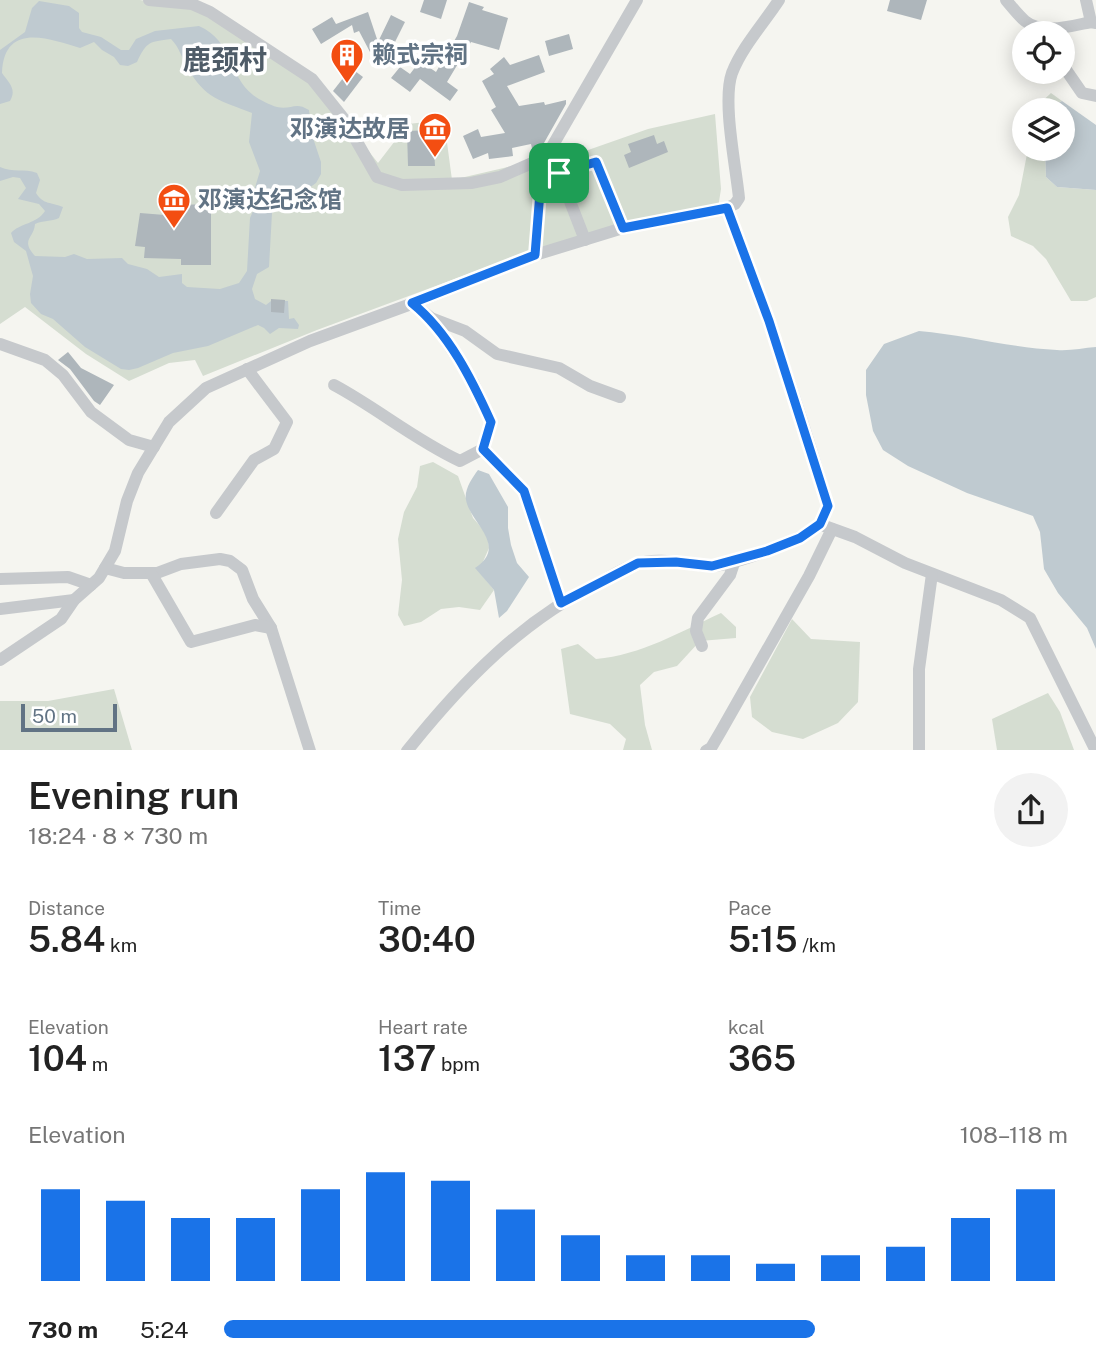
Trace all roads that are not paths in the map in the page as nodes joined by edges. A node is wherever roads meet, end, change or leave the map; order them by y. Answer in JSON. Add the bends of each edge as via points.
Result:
{"nodes":[{"id":1,"x":149,"y":0,"type":"edge"},
{"id":2,"x":202,"y":0,"type":"edge"},
{"id":3,"x":637,"y":0,"type":"edge"},
{"id":4,"x":779,"y":0,"type":"edge"},
{"id":5,"x":1006,"y":0,"type":"edge"},
{"id":6,"x":1086,"y":0,"type":"edge"},
{"id":7,"x":210,"y":12,"type":"junction"},
{"id":8,"x":1025,"y":21,"type":"edge"},
{"id":9,"x":1093,"y":22,"type":"edge"},
{"id":10,"x":1075,"y":25,"type":"edge"},
{"id":11,"x":1075,"y":83,"type":"edge"},
{"id":12,"x":1096,"y":96,"type":"edge"},
{"id":13,"x":551,"y":166,"type":"junction"},
{"id":14,"x":727,"y":208,"type":"junction"},
{"id":15,"x":623,"y":228,"type":"junction"},
{"id":16,"x":585,"y":240,"type":"junction"},
{"id":17,"x":535,"y":255,"type":"junction"},
{"id":18,"x":412,"y":303,"type":"junction"},
{"id":19,"x":431,"y":318,"type":"junction"},
{"id":20,"x":0,"y":344,"type":"edge"},
{"id":21,"x":247,"y":369,"type":"junction"},
{"id":22,"x":334,"y":385,"type":"dead end"},
{"id":23,"x":620,"y":397,"type":"dead end"},
{"id":24,"x":154,"y":447,"type":"junction"},
{"id":25,"x":483,"y":449,"type":"junction"},
{"id":26,"x":216,"y":513,"type":"dead end"},
{"id":27,"x":820,"y":524,"type":"junction"},
{"id":28,"x":832,"y":529,"type":"junction"},
{"id":29,"x":734,"y":560,"type":"junction"},
{"id":30,"x":105,"y":568,"type":"junction"},
{"id":31,"x":151,"y":573,"type":"junction"},
{"id":32,"x":932,"y":574,"type":"junction"},
{"id":33,"x":0,"y":579,"type":"edge"},
{"id":34,"x":91,"y":585,"type":"junction"},
{"id":35,"x":74,"y":600,"type":"junction"},
{"id":36,"x":561,"y":603,"type":"junction"},
{"id":37,"x":0,"y":609,"type":"edge"},
{"id":38,"x":271,"y":628,"type":"junction"},
{"id":39,"x":702,"y":646,"type":"dead end"},
{"id":40,"x":0,"y":660,"type":"edge"},
{"id":41,"x":310,"y":750,"type":"edge"},
{"id":42,"x":408,"y":750,"type":"edge"},
{"id":43,"x":708,"y":750,"type":"edge"},
{"id":44,"x":919,"y":750,"type":"edge"},
{"id":45,"x":1096,"y":750,"type":"edge"}],
"edges":[{"from":1,"to":7,"type":"street","via":[[192,4]]},
{"from":2,"to":7,"type":"street"},
{"from":3,"to":13,"type":"street"},
{"from":4,"to":14,"type":"street","via":[[731,76],[729,100],[739,198]]},
{"from":5,"to":8,"type":"street"},
{"from":6,"to":9,"type":"street"},
{"from":7,"to":13,"type":"street","via":[[312,79],[344,119],[377,177],[402,185],[471,183]]},
{"from":9,"to":10,"type":"street"},
{"from":11,"to":12,"type":"street","via":[[1082,93]]},
{"from":13,"to":15,"type":"street","via":[[596,162]]},
{"from":13,"to":16,"type":"street"},
{"from":13,"to":17,"type":"street","via":[[540,192]]},
{"from":14,"to":15,"type":"street"},
{"from":14,"to":27,"type":"street","via":[[811,444],[828,506]]},
{"from":15,"to":16,"type":"street"},
{"from":16,"to":17,"type":"street"},
{"from":17,"to":18,"type":"street"},
{"from":18,"to":19,"type":"street"},
{"from":18,"to":21,"type":"street"},
{"from":19,"to":23,"type":"street","via":[[466,331],[497,354],[559,368]]},
{"from":19,"to":25,"type":"street","via":[[473,382],[491,422]]},
{"from":20,"to":24,"type":"street","via":[[45,360],[63,375],[90,412],[129,440]]},
{"from":21,"to":24,"type":"street","via":[[195,397],[169,422]]},
{"from":21,"to":26,"type":"street","via":[[287,422],[274,449],[254,460]]},
{"from":22,"to":25,"type":"street","via":[[460,461]]},
{"from":24,"to":30,"type":"street","via":[[138,473],[115,551]]},
{"from":25,"to":36,"type":"street","via":[[524,491]]},
{"from":27,"to":28,"type":"street"},
{"from":27,"to":29,"type":"street","via":[[800,538]]},
{"from":28,"to":32,"type":"street"},
{"from":28,"to":43,"type":"street","via":[[810,576]]},
{"from":29,"to":36,"type":"street","via":[[712,566],[638,563]]},
{"from":29,"to":39,"type":"street","via":[[730,575],[698,618],[696,631]]},
{"from":30,"to":31,"type":"street"},
{"from":30,"to":34,"type":"street"},
{"from":31,"to":38,"type":"street","via":[[181,564],[230,561],[242,570]]},
{"from":31,"to":38,"type":"street","via":[[191,642],[255,625]]},
{"from":32,"to":44,"type":"street","via":[[919,669]]},
{"from":32,"to":45,"type":"street","via":[[1001,600],[1030,618]]},
{"from":33,"to":34,"type":"street","via":[[68,577]]},
{"from":34,"to":35,"type":"street"},
{"from":35,"to":37,"type":"street"},
{"from":35,"to":40,"type":"street","via":[[61,619]]},
{"from":36,"to":42,"type":"street","via":[[477,670]]},
{"from":38,"to":41,"type":"street"}]}
